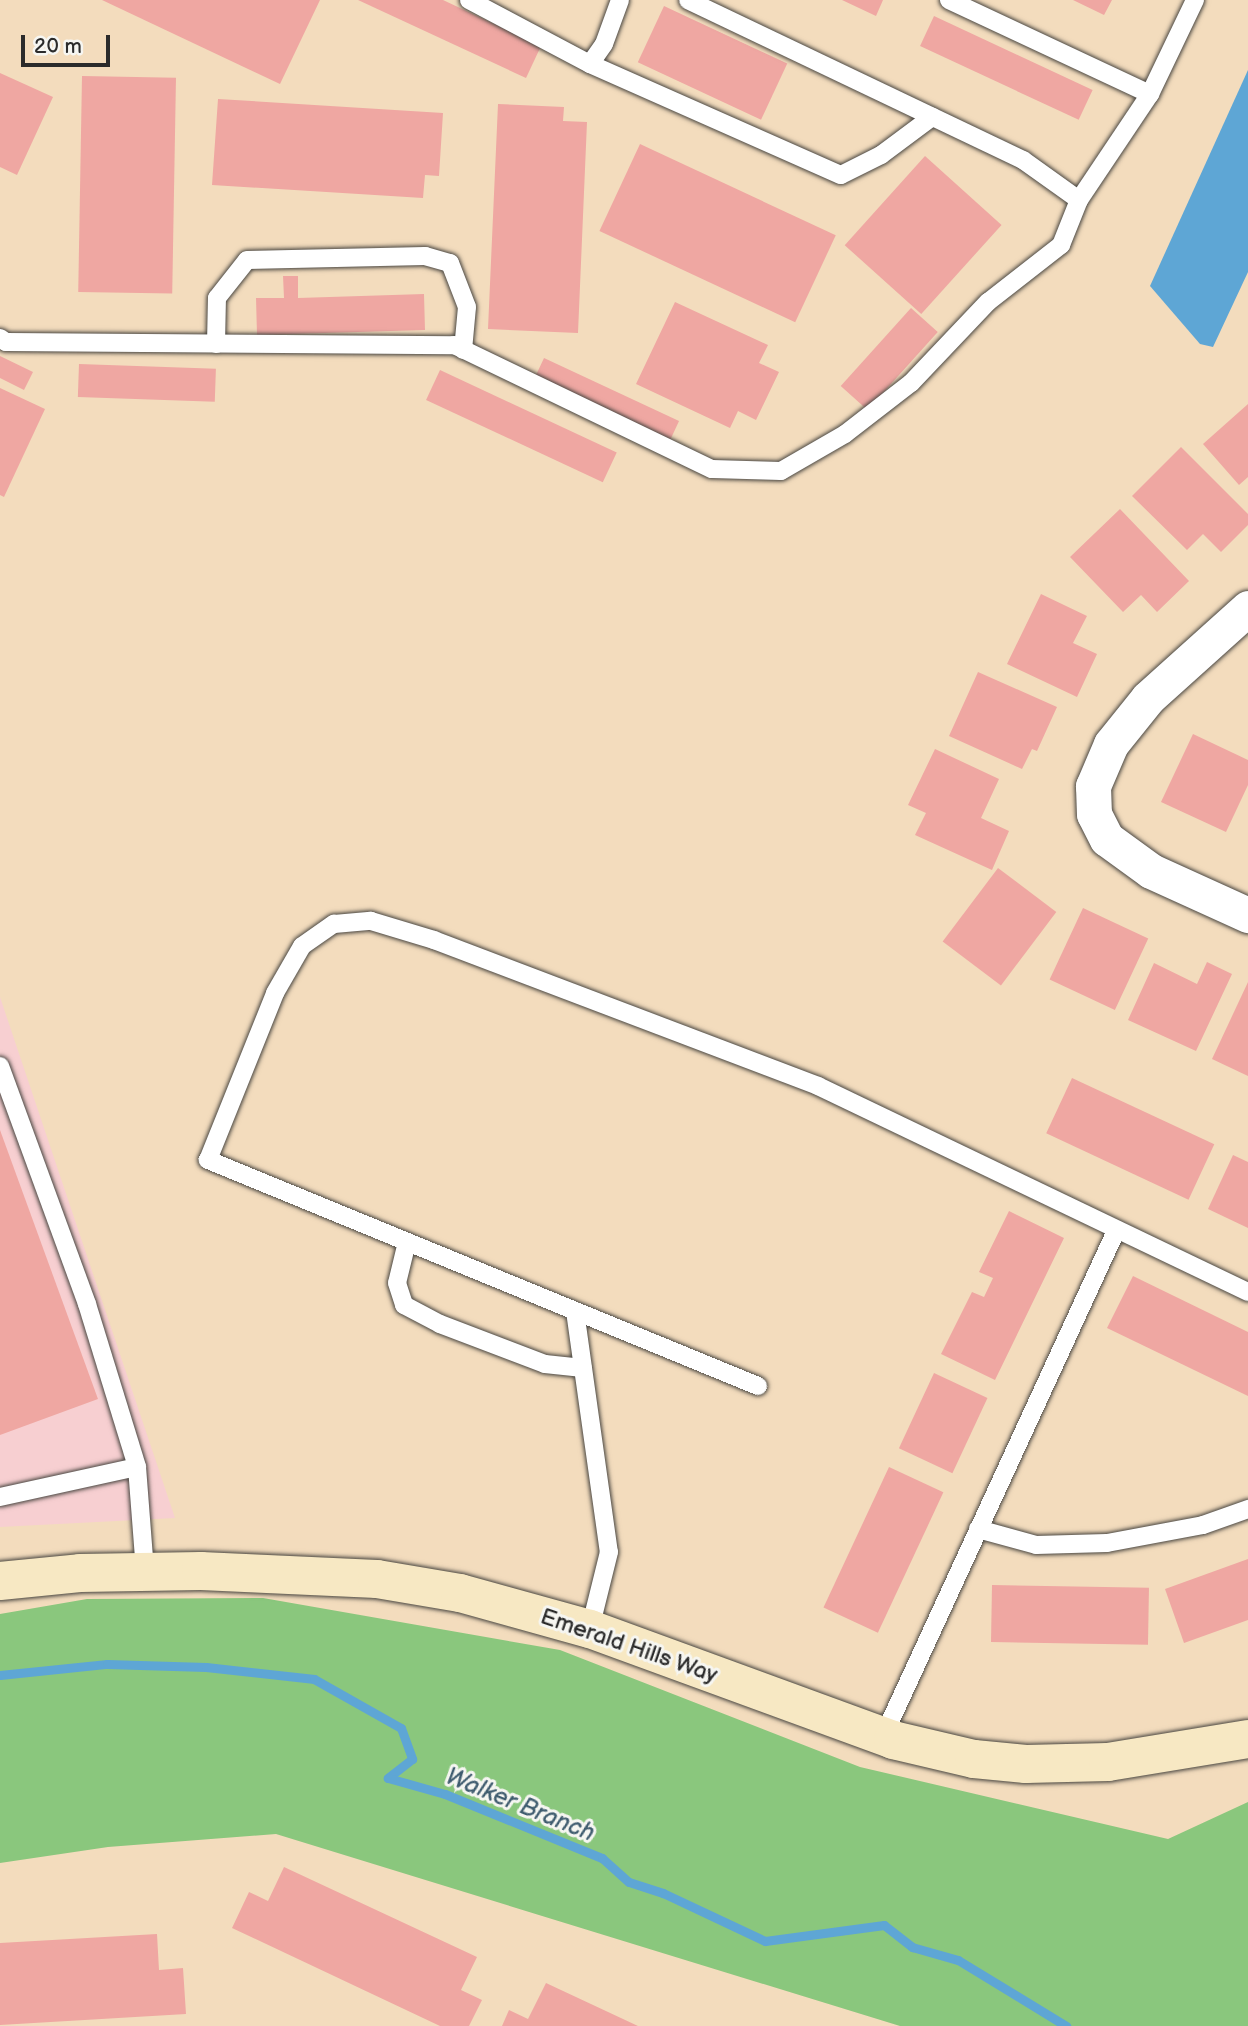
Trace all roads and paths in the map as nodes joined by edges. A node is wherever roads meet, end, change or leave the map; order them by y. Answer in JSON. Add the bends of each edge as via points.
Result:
{"nodes":[{"id":1,"x":469,"y":0,"type":"edge"},
{"id":2,"x":620,"y":0,"type":"edge"},
{"id":3,"x":688,"y":0,"type":"edge"},
{"id":4,"x":949,"y":0,"type":"edge"},
{"id":5,"x":1195,"y":0,"type":"edge"},
{"id":6,"x":590,"y":64,"type":"junction"},
{"id":7,"x":1150,"y":94,"type":"junction"},
{"id":8,"x":932,"y":117,"type":"junction"},
{"id":9,"x":1079,"y":200,"type":"junction"},
{"id":10,"x":0,"y":338,"type":"edge"},
{"id":11,"x":216,"y":344,"type":"junction"},
{"id":12,"x":463,"y":350,"type":"junction"},
{"id":13,"x":1248,"y":608,"type":"edge"},
{"id":14,"x":1248,"y":915,"type":"edge"},
{"id":15,"x":0,"y":1066,"type":"edge"},
{"id":16,"x":1116,"y":1231,"type":"junction"},
{"id":17,"x":407,"y":1242,"type":"junction"},
{"id":18,"x":1248,"y":1292,"type":"edge"},
{"id":19,"x":575,"y":1311,"type":"junction"},
{"id":20,"x":583,"y":1368,"type":"junction"},
{"id":21,"x":758,"y":1386,"type":"dead end"},
{"id":22,"x":137,"y":1467,"type":"junction"},
{"id":23,"x":0,"y":1497,"type":"edge"},
{"id":24,"x":1248,"y":1509,"type":"edge"},
{"id":25,"x":978,"y":1529,"type":"junction"},
{"id":26,"x":145,"y":1572,"type":"junction"},
{"id":27,"x":0,"y":1581,"type":"edge"},
{"id":28,"x":590,"y":1629,"type":"junction"},
{"id":29,"x":883,"y":1737,"type":"junction"},
{"id":30,"x":1248,"y":1738,"type":"edge"}],
"edges":[{"from":1,"to":6,"type":"lane"},
{"from":2,"to":6,"type":"lane","via":[[604,44]]},
{"from":3,"to":8,"type":"lane"},
{"from":4,"to":7,"type":"lane"},
{"from":5,"to":7,"type":"lane"},
{"from":6,"to":8,"type":"lane","via":[[841,175],[881,155]]},
{"from":7,"to":9,"type":"lane"},
{"from":8,"to":9,"type":"lane","via":[[1023,160]]},
{"from":9,"to":12,"type":"lane","via":[[1061,245],[988,302],[911,383],[845,434],[781,471],[712,469]]},
{"from":10,"to":11,"type":"lane","via":[[6,342]]},
{"from":11,"to":12,"type":"lane","via":[[454,345]]},
{"from":11,"to":12,"type":"lane","via":[[217,298],[247,260],[425,256],[450,263],[467,307]]},
{"from":13,"to":14,"type":"street","via":[[1148,698],[1111,744],[1093,786],[1094,814],[1107,839],[1151,871]]},
{"from":15,"to":22,"type":"lane","via":[[87,1304]]},
{"from":16,"to":17,"type":"lane","via":[[818,1086],[434,940],[371,921],[334,924],[302,946],[275,993],[208,1160]]},
{"from":16,"to":18,"type":"lane"},
{"from":16,"to":25,"type":"lane"},
{"from":17,"to":19,"type":"lane"},
{"from":17,"to":20,"type":"lane","via":[[397,1283],[404,1306],[545,1364]]},
{"from":19,"to":20,"type":"lane"},
{"from":19,"to":21,"type":"lane"},
{"from":20,"to":28,"type":"lane","via":[[609,1552]]},
{"from":22,"to":23,"type":"lane"},
{"from":22,"to":26,"type":"lane"},
{"from":24,"to":25,"type":"lane","via":[[1203,1525],[1107,1543],[1036,1545]]},
{"from":25,"to":29,"type":"lane"},
{"from":26,"to":27,"type":"street","name":"Emerald Hills Way"},
{"from":26,"to":28,"type":"street","name":"Emerald Hills Way","via":[[377,1579],[460,1593]]},
{"from":28,"to":29,"type":"street","name":"Emerald Hills Way"},
{"from":29,"to":30,"type":"street","name":"Emerald Hills Way","via":[[974,1759],[1027,1764],[1108,1762]]}]}
